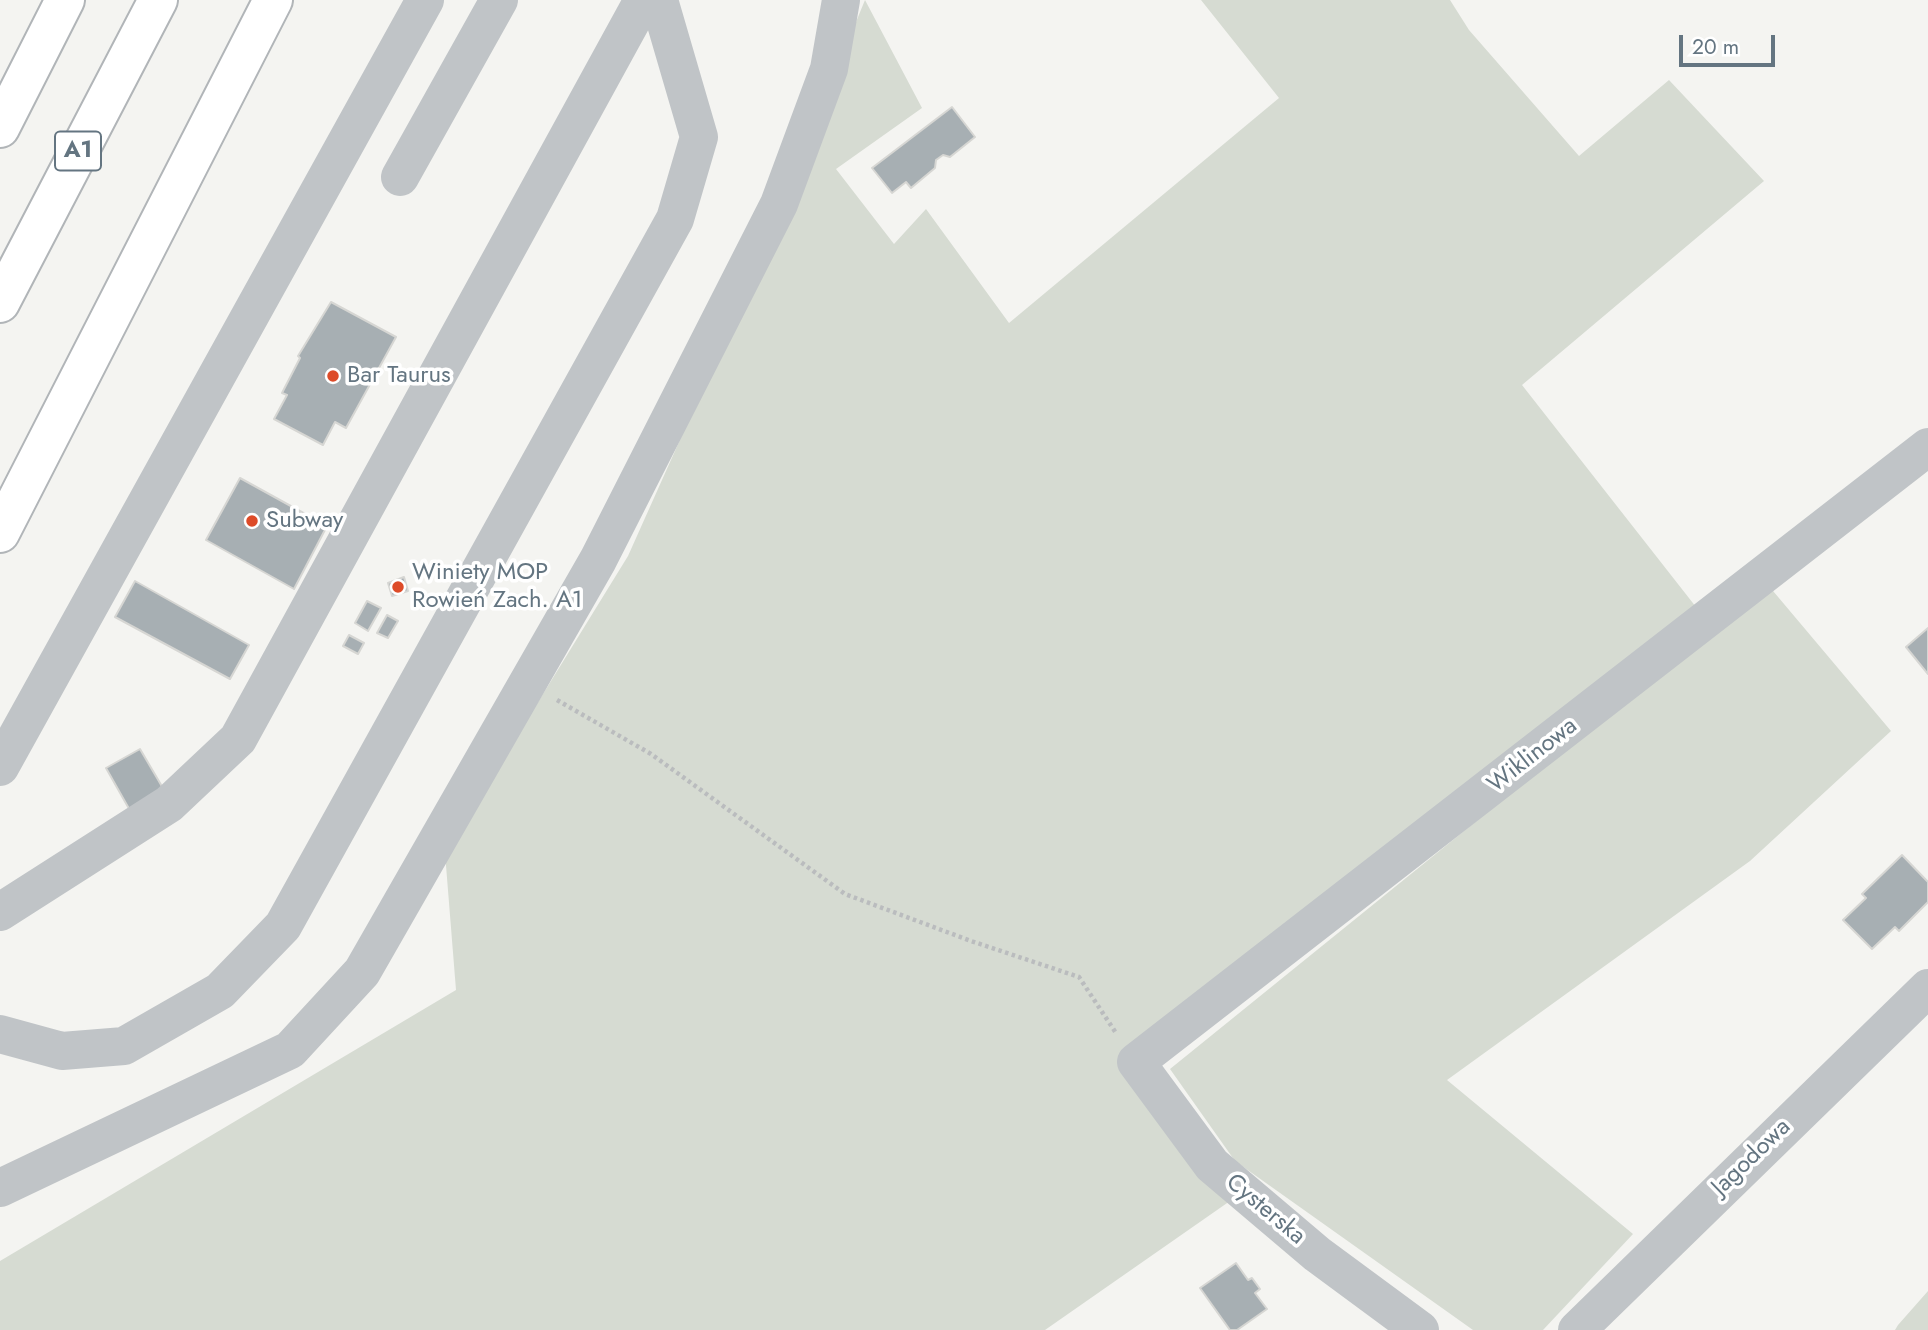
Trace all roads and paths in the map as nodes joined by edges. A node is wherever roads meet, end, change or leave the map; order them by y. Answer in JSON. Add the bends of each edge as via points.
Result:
{"nodes":[{"id":1,"x":65,"y":0,"type":"edge"},
{"id":2,"x":158,"y":0,"type":"edge"},
{"id":3,"x":273,"y":0,"type":"edge"},
{"id":4,"x":425,"y":0,"type":"edge"},
{"id":5,"x":499,"y":0,"type":"edge"},
{"id":6,"x":643,"y":0,"type":"edge"},
{"id":7,"x":659,"y":0,"type":"edge"},
{"id":8,"x":841,"y":0,"type":"edge"},
{"id":9,"x":0,"y":128,"type":"edge"},
{"id":10,"x":400,"y":177,"type":"dead end"},
{"id":11,"x":0,"y":303,"type":"edge"},
{"id":12,"x":1928,"y":447,"type":"edge"},
{"id":13,"x":0,"y":533,"type":"edge"},
{"id":14,"x":527,"y":684,"type":"junction"},
{"id":15,"x":0,"y":767,"type":"edge"},
{"id":16,"x":0,"y":912,"type":"edge"},
{"id":17,"x":1928,"y":988,"type":"edge"},
{"id":18,"x":0,"y":1034,"type":"edge"},
{"id":19,"x":1136,"y":1062,"type":"junction"},
{"id":20,"x":0,"y":1188,"type":"edge"},
{"id":21,"x":1420,"y":1330,"type":"edge"},
{"id":22,"x":1577,"y":1330,"type":"edge"}],
"edges":[{"from":1,"to":9,"type":"highway"},
{"from":2,"to":11,"type":"highway","number":"A1"},
{"from":3,"to":13,"type":"highway"},
{"from":4,"to":15,"type":"street"},
{"from":5,"to":10,"type":"street"},
{"from":6,"to":16,"type":"street","via":[[238,740],[169,804]]},
{"from":7,"to":18,"type":"street","via":[[699,137],[675,219],[283,926],[220,992],[124,1046],[62,1051]]},
{"from":8,"to":14,"type":"street","via":[[829,69],[779,204],[598,561]]},
{"from":12,"to":19,"type":"street","name":"Wiklinowa"},
{"from":14,"to":19,"type":"path","via":[[651,754],[845,894],[1079,977]]},
{"from":14,"to":20,"type":"street","via":[[362,972],[290,1050]]},
{"from":17,"to":22,"type":"street","name":"Jagodowa"},
{"from":19,"to":21,"type":"street","name":"Cysterska","via":[[1212,1165],[1317,1254]]}]}
